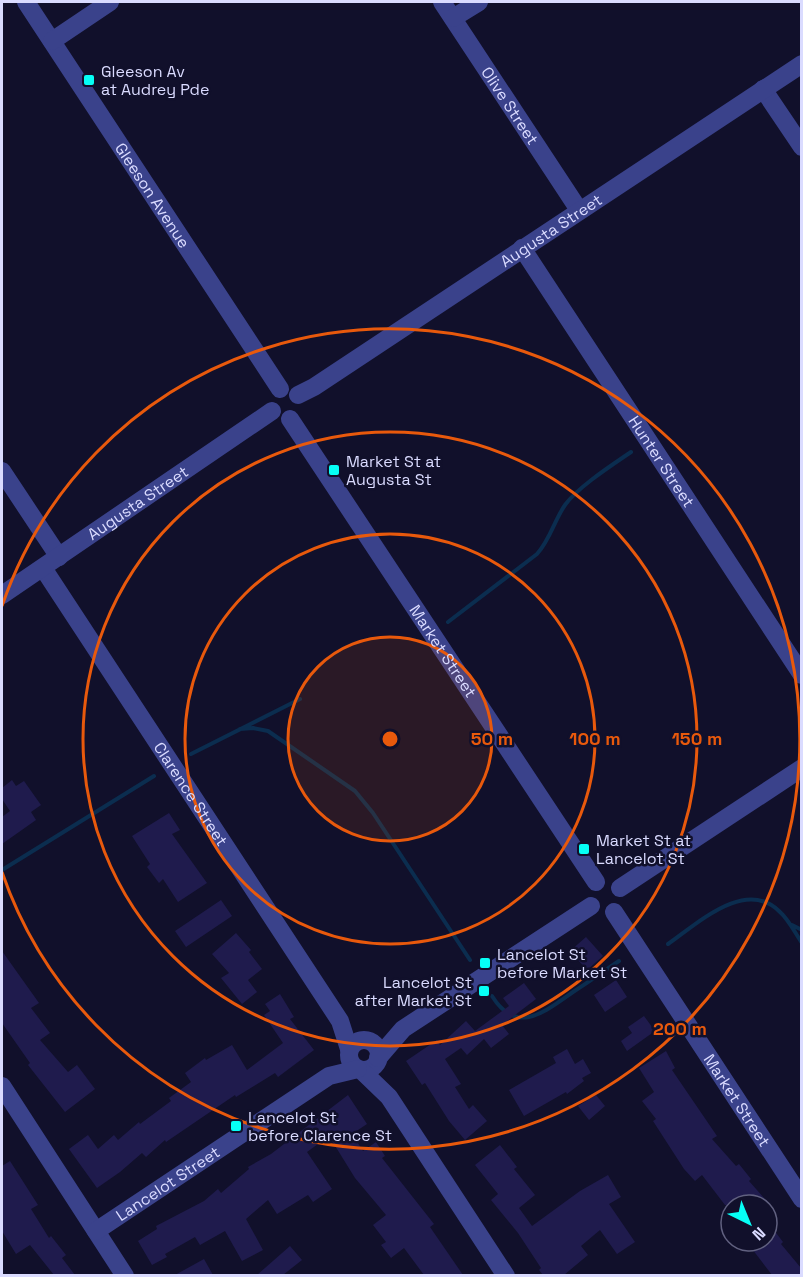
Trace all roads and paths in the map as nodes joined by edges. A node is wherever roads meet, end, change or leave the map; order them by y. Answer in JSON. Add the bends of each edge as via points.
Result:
{"nodes":[{"id":1,"x":26,"y":2,"type":"edge"},
{"id":2,"x":110,"y":2,"type":"edge"},
{"id":3,"x":442,"y":2,"type":"edge"},
{"id":4,"x":479,"y":2,"type":"edge"},
{"id":5,"x":453,"y":18,"type":"junction"},
{"id":6,"x":52,"y":41,"type":"junction"},
{"id":7,"x":801,"y":64,"type":"edge"},
{"id":8,"x":763,"y":89,"type":"junction"},
{"id":9,"x":801,"y":147,"type":"edge"},
{"id":10,"x":579,"y":210,"type":"junction"},
{"id":11,"x":522,"y":248,"type":"junction"},
{"id":12,"x":280,"y":389,"type":"junction"},
{"id":13,"x":298,"y":394,"type":"junction"},
{"id":14,"x":272,"y":411,"type":"junction"},
{"id":15,"x":290,"y":418,"type":"junction"},
{"id":16,"x":2,"y":471,"type":"edge"},
{"id":17,"x":59,"y":557,"type":"junction"},
{"id":18,"x":43,"y":568,"type":"junction"},
{"id":19,"x":2,"y":595,"type":"edge"},
{"id":20,"x":801,"y":675,"type":"edge"},
{"id":21,"x":801,"y":768,"type":"edge"},
{"id":22,"x":596,"y":882,"type":"junction"},
{"id":23,"x":620,"y":888,"type":"junction"},
{"id":24,"x":591,"y":906,"type":"junction"},
{"id":25,"x":614,"y":912,"type":"junction"},
{"id":26,"x":403,"y":1029,"type":"junction"},
{"id":27,"x":358,"y":1045,"type":"junction"},
{"id":28,"x":378,"y":1060,"type":"junction"},
{"id":29,"x":359,"y":1069,"type":"junction"},
{"id":30,"x":329,"y":1076,"type":"junction"},
{"id":31,"x":2,"y":1086,"type":"edge"},
{"id":32,"x":389,"y":1096,"type":"junction"},
{"id":33,"x":801,"y":1199,"type":"edge"},
{"id":34,"x":96,"y":1231,"type":"junction"},
{"id":35,"x":125,"y":1275,"type":"edge"},
{"id":36,"x":506,"y":1275,"type":"edge"}],
"edges":[{"from":1,"to":6,"type":"street","name":"Gleeson Avenue"},
{"from":2,"to":6,"type":"street"},
{"from":3,"to":5,"type":"street","name":"Olive Street"},
{"from":4,"to":5,"type":"street"},
{"from":5,"to":10,"type":"street","name":"Olive Street"},
{"from":6,"to":12,"type":"street","name":"Gleeson Avenue"},
{"from":7,"to":8,"type":"street","name":"Augusta Street"},
{"from":8,"to":9,"type":"street"},
{"from":8,"to":10,"type":"street","name":"Augusta Street"},
{"from":10,"to":11,"type":"street","name":"Augusta Street"},
{"from":11,"to":13,"type":"street","name":"Augusta Street"},
{"from":11,"to":20,"type":"street","name":"Hunter Street"},
{"from":12,"to":13,"type":"street","via":[[288,388]]},
{"from":12,"to":14,"type":"street","via":[[272,396]]},
{"from":13,"to":15,"type":"street","via":[[300,411]]},
{"from":14,"to":15,"type":"street","via":[[279,418]]},
{"from":14,"to":17,"type":"street","name":"Augusta Street"},
{"from":15,"to":22,"type":"street","name":"Market Street"},
{"from":16,"to":17,"type":"street"},
{"from":17,"to":18,"type":"street","name":"Augusta Street"},
{"from":18,"to":19,"type":"street","name":"Augusta Street"},
{"from":18,"to":27,"type":"street","name":"Clarence Street"},
{"from":21,"to":23,"type":"street"},
{"from":22,"to":23,"type":"street","via":[[608,880]]},
{"from":22,"to":24,"type":"street","via":[[589,895]]},
{"from":23,"to":25,"type":"street","via":[[622,901]]},
{"from":24,"to":25,"type":"street","via":[[602,913]]},
{"from":24,"to":26,"type":"street"},
{"from":25,"to":33,"type":"street","name":"Market Street"},
{"from":26,"to":27,"type":"street"},
{"from":26,"to":28,"type":"street"},
{"from":27,"to":28,"type":"street","via":[[376,1047]]},
{"from":27,"to":29,"type":"street","via":[[350,1062]]},
{"from":27,"to":30,"type":"street","name":"Lancelot Street"},
{"from":28,"to":29,"type":"street","via":[[371,1068]]},
{"from":28,"to":32,"type":"street"},
{"from":29,"to":30,"type":"street","name":"Lancelot Street"},
{"from":29,"to":32,"type":"street"},
{"from":30,"to":34,"type":"street","name":"Lancelot Street"},
{"from":31,"to":34,"type":"street"},
{"from":32,"to":36,"type":"street"},
{"from":34,"to":35,"type":"street"}]}
